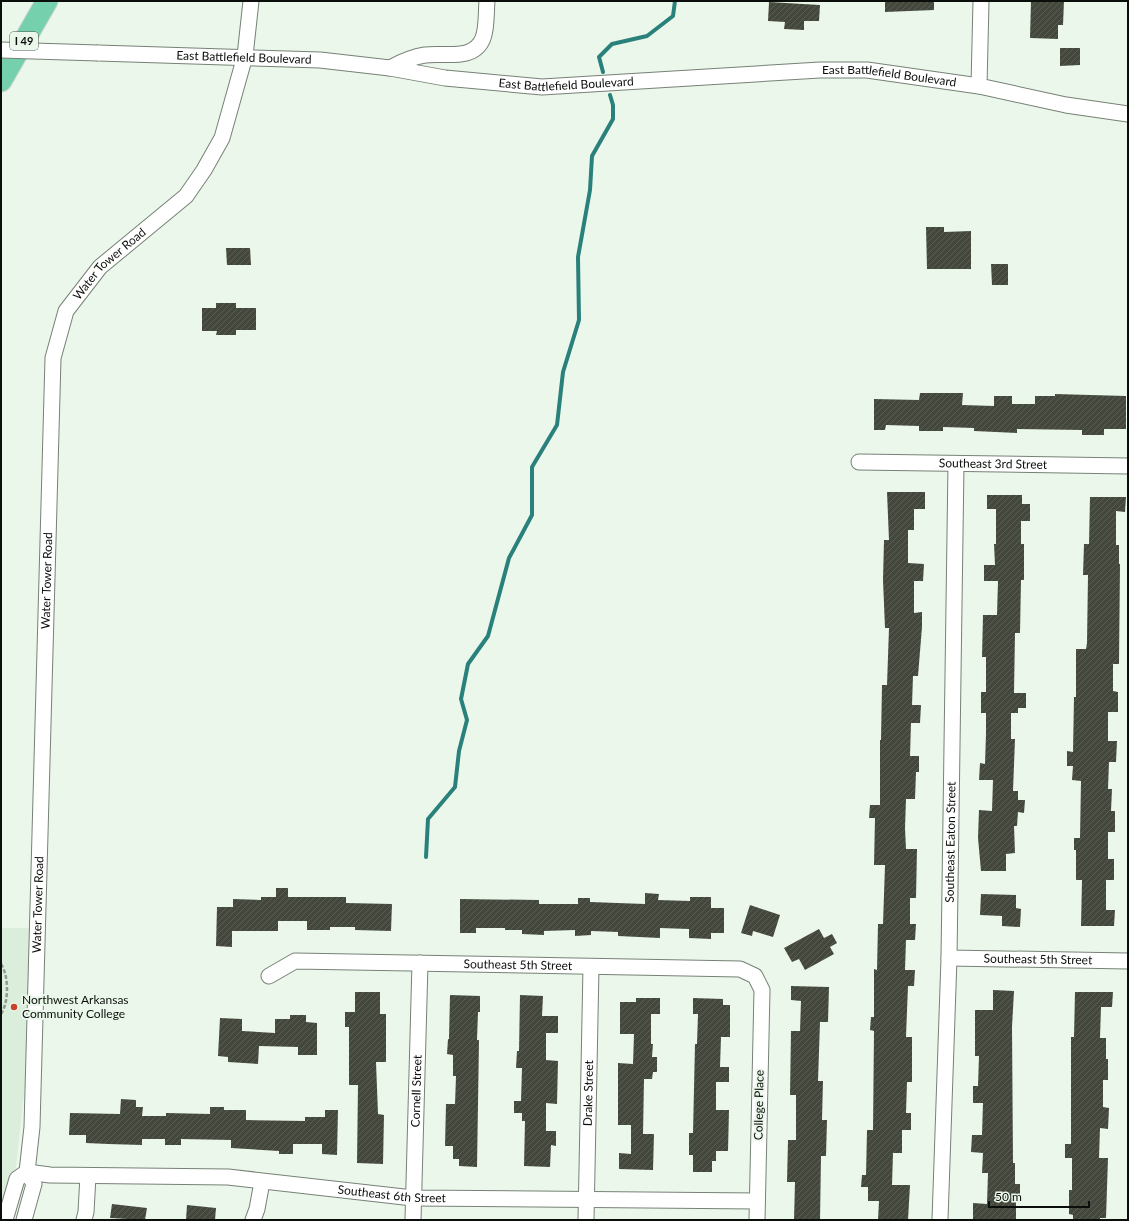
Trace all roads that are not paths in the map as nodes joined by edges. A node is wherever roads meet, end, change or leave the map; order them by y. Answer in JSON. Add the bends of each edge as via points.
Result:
{"nodes":[{"id":1,"x":47,"y":1,"type":"edge"},
{"id":2,"x":251,"y":1,"type":"edge"},
{"id":3,"x":487,"y":1,"type":"edge"},
{"id":4,"x":981,"y":1,"type":"edge"},
{"id":5,"x":1,"y":50,"type":"edge"},
{"id":6,"x":245,"y":56,"type":"junction"},
{"id":7,"x":390,"y":68,"type":"junction"},
{"id":8,"x":1,"y":81,"type":"edge"},
{"id":9,"x":979,"y":86,"type":"junction"},
{"id":10,"x":1128,"y":114,"type":"edge"},
{"id":11,"x":859,"y":462,"type":"dead end"},
{"id":12,"x":956,"y":464,"type":"junction"},
{"id":13,"x":1128,"y":466,"type":"edge"},
{"id":14,"x":949,"y":958,"type":"junction"},
{"id":15,"x":1128,"y":961,"type":"edge"},
{"id":16,"x":420,"y":963,"type":"junction"},
{"id":17,"x":591,"y":967,"type":"junction"},
{"id":18,"x":270,"y":976,"type":"dead end"},
{"id":19,"x":762,"y":990,"type":"joint"},
{"id":20,"x":26,"y":1172,"type":"junction"},
{"id":21,"x":88,"y":1176,"type":"junction"},
{"id":22,"x":262,"y":1182,"type":"junction"},
{"id":23,"x":413,"y":1198,"type":"junction"},
{"id":24,"x":586,"y":1199,"type":"junction"},
{"id":25,"x":757,"y":1202,"type":"junction"},
{"id":26,"x":5,"y":1220,"type":"edge"},
{"id":27,"x":24,"y":1220,"type":"edge"},
{"id":28,"x":84,"y":1220,"type":"edge"},
{"id":29,"x":253,"y":1220,"type":"edge"},
{"id":30,"x":413,"y":1220,"type":"edge"},
{"id":31,"x":586,"y":1220,"type":"edge"},
{"id":32,"x":757,"y":1220,"type":"edge"},
{"id":33,"x":940,"y":1220,"type":"edge"}],
"edges":[{"from":1,"to":8,"type":"highway","number":"I 49"},
{"from":2,"to":6,"type":"street","name":"Water Tower Road"},
{"from":3,"to":7,"type":"street","via":[[483,39],[472,51],[426,55],[404,60]]},
{"from":4,"to":9,"type":"street"},
{"from":5,"to":6,"type":"street","name":"East Battlefield Boulevard","bridge":true},
{"from":6,"to":7,"type":"street","name":"East Battlefield Boulevard","via":[[320,60]]},
{"from":6,"to":20,"type":"street","name":"Water Tower Road","via":[[222,138],[204,170],[186,196],[100,267],[66,311],[53,358],[32,1127]]},
{"from":7,"to":9,"type":"street","name":"East Battlefield Boulevard","via":[[445,78],[542,87],[820,70],[868,70]]},
{"from":9,"to":10,"type":"street","name":"East Battlefield Boulevard","via":[[1066,105]]},
{"from":11,"to":12,"type":"street","name":"Southeast 3rd Street"},
{"from":12,"to":13,"type":"street","name":"Southeast 3rd Street"},
{"from":12,"to":14,"type":"street","name":"Southeast Eaton Street"},
{"from":14,"to":15,"type":"street","name":"Southeast 5th Street"},
{"from":14,"to":33,"type":"street","name":"Southeast Eaton Street"},
{"from":16,"to":17,"type":"street","name":"Southeast 5th Street"},
{"from":16,"to":18,"type":"street","name":"Southeast 5th Street","via":[[295,961]]},
{"from":16,"to":23,"type":"street","name":"Cornell Street"},
{"from":17,"to":19,"type":"street","name":"Southeast 5th Street","via":[[740,970],[755,976]]},
{"from":17,"to":24,"type":"street","name":"Drake Street"},
{"from":19,"to":25,"type":"street","name":"College Place"},
{"from":20,"to":21,"type":"street","name":"Southeast 6th Street"},
{"from":20,"to":26,"type":"street","via":[[17,1178]]},
{"from":20,"to":27,"type":"street","name":"Water Tower Road","via":[[34,1184]]},
{"from":21,"to":22,"type":"street","name":"Southeast 6th Street","via":[[228,1177]]},
{"from":21,"to":28,"type":"street"},
{"from":22,"to":23,"type":"street","name":"Southeast 6th Street"},
{"from":22,"to":29,"type":"street"},
{"from":23,"to":24,"type":"street","name":"Southeast 6th Street"},
{"from":23,"to":30,"type":"street","name":"Cornell Street"},
{"from":24,"to":25,"type":"street","name":"Southeast 6th Street"},
{"from":24,"to":31,"type":"street","name":"Drake Street"},
{"from":25,"to":32,"type":"street","name":"College Place"}]}
